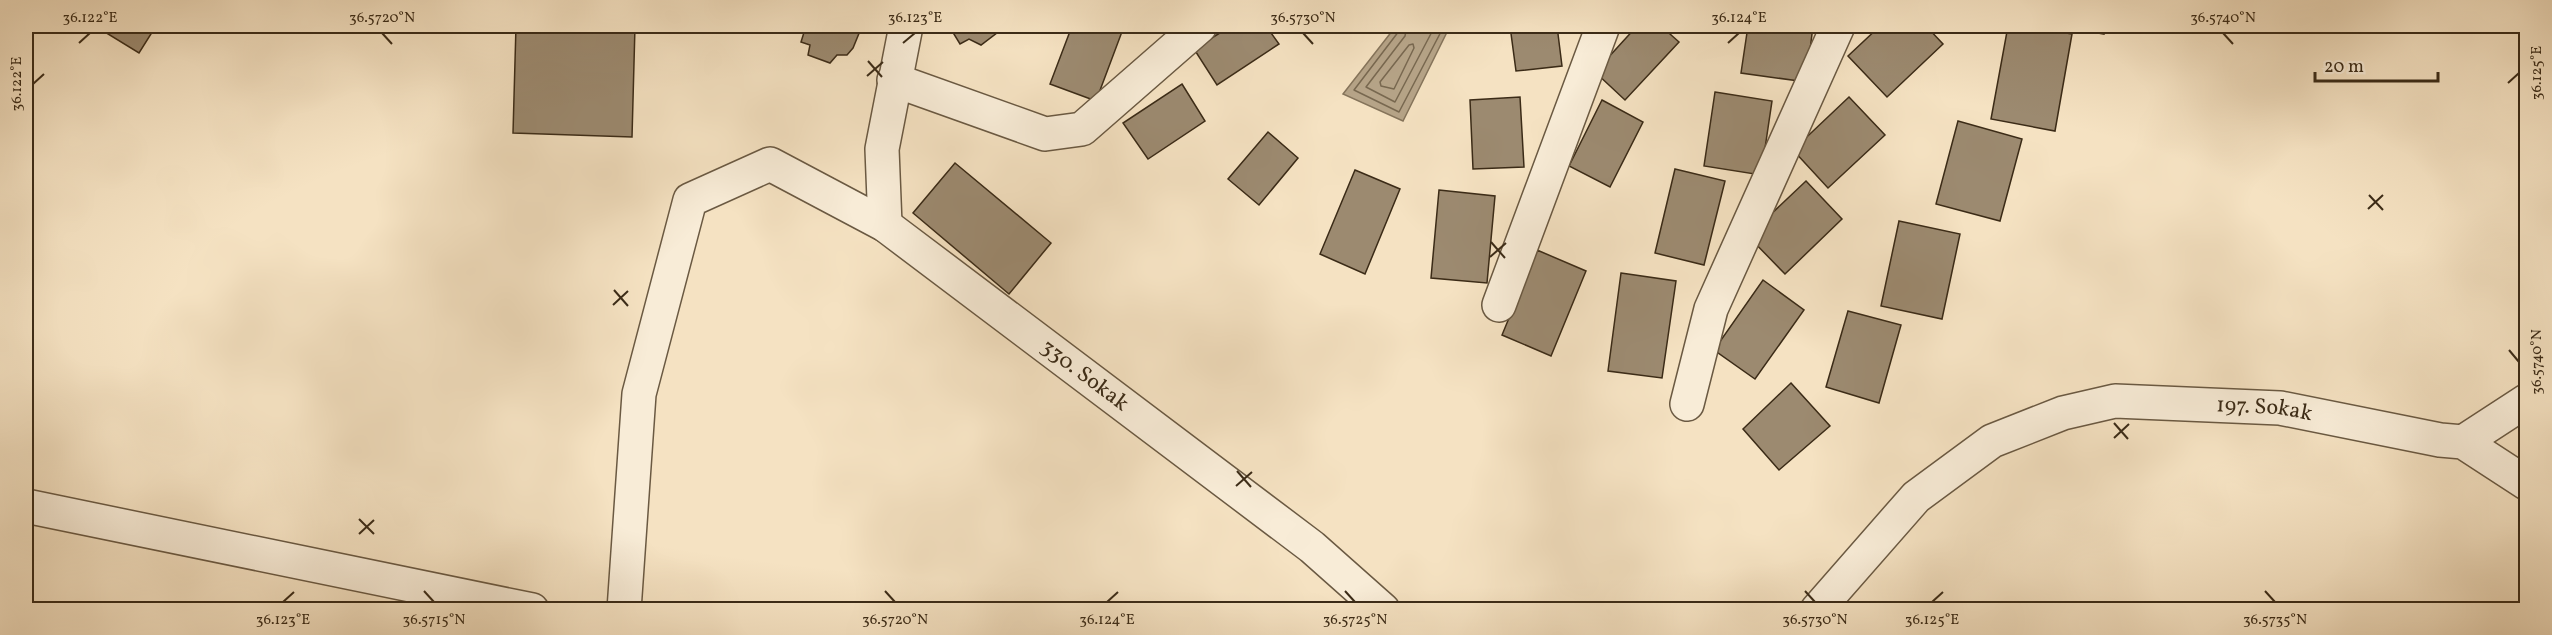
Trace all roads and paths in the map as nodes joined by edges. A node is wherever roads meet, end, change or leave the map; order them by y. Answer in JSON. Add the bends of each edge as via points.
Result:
{"nodes":[{"id":1,"x":906,"y":26,"type":"edge"},
{"id":2,"x":1200,"y":26,"type":"edge"},
{"id":3,"x":1603,"y":26,"type":"edge"},
{"id":4,"x":1839,"y":26,"type":"edge"},
{"id":5,"x":894,"y":80,"type":"junction"},
{"id":6,"x":885,"y":225,"type":"junction"},
{"id":7,"x":1499,"y":305,"type":"dead end"},
{"id":8,"x":2526,"y":401,"type":"edge"},
{"id":9,"x":1687,"y":404,"type":"dead end"},
{"id":10,"x":2463,"y":442,"type":"junction"},
{"id":11,"x":2526,"y":483,"type":"edge"},
{"id":12,"x":26,"y":506,"type":"edge"},
{"id":13,"x":532,"y":609,"type":"edge"},
{"id":14,"x":624,"y":609,"type":"edge"},
{"id":15,"x":1383,"y":609,"type":"edge"},
{"id":16,"x":1817,"y":609,"type":"edge"}],
"edges":[{"from":1,"to":5,"type":"street"},
{"from":2,"to":5,"type":"street","via":[[1082,129],[1045,134]]},
{"from":3,"to":7,"type":"street"},
{"from":4,"to":9,"type":"street","via":[[1711,309]]},
{"from":5,"to":6,"type":"street","via":[[882,149]]},
{"from":6,"to":14,"type":"street","name":"330. Sokak","via":[[770,164],[690,200],[639,394]]},
{"from":6,"to":15,"type":"street","name":"330. Sokak","via":[[1312,547]]},
{"from":8,"to":10,"type":"street"},
{"from":10,"to":11,"type":"street","name":"197. Sokak"},
{"from":10,"to":16,"type":"street","name":"197. Sokak","via":[[2280,408],[2115,401],[2063,413],[1992,441],[1917,497]]},
{"from":12,"to":13,"type":"street"}]}
